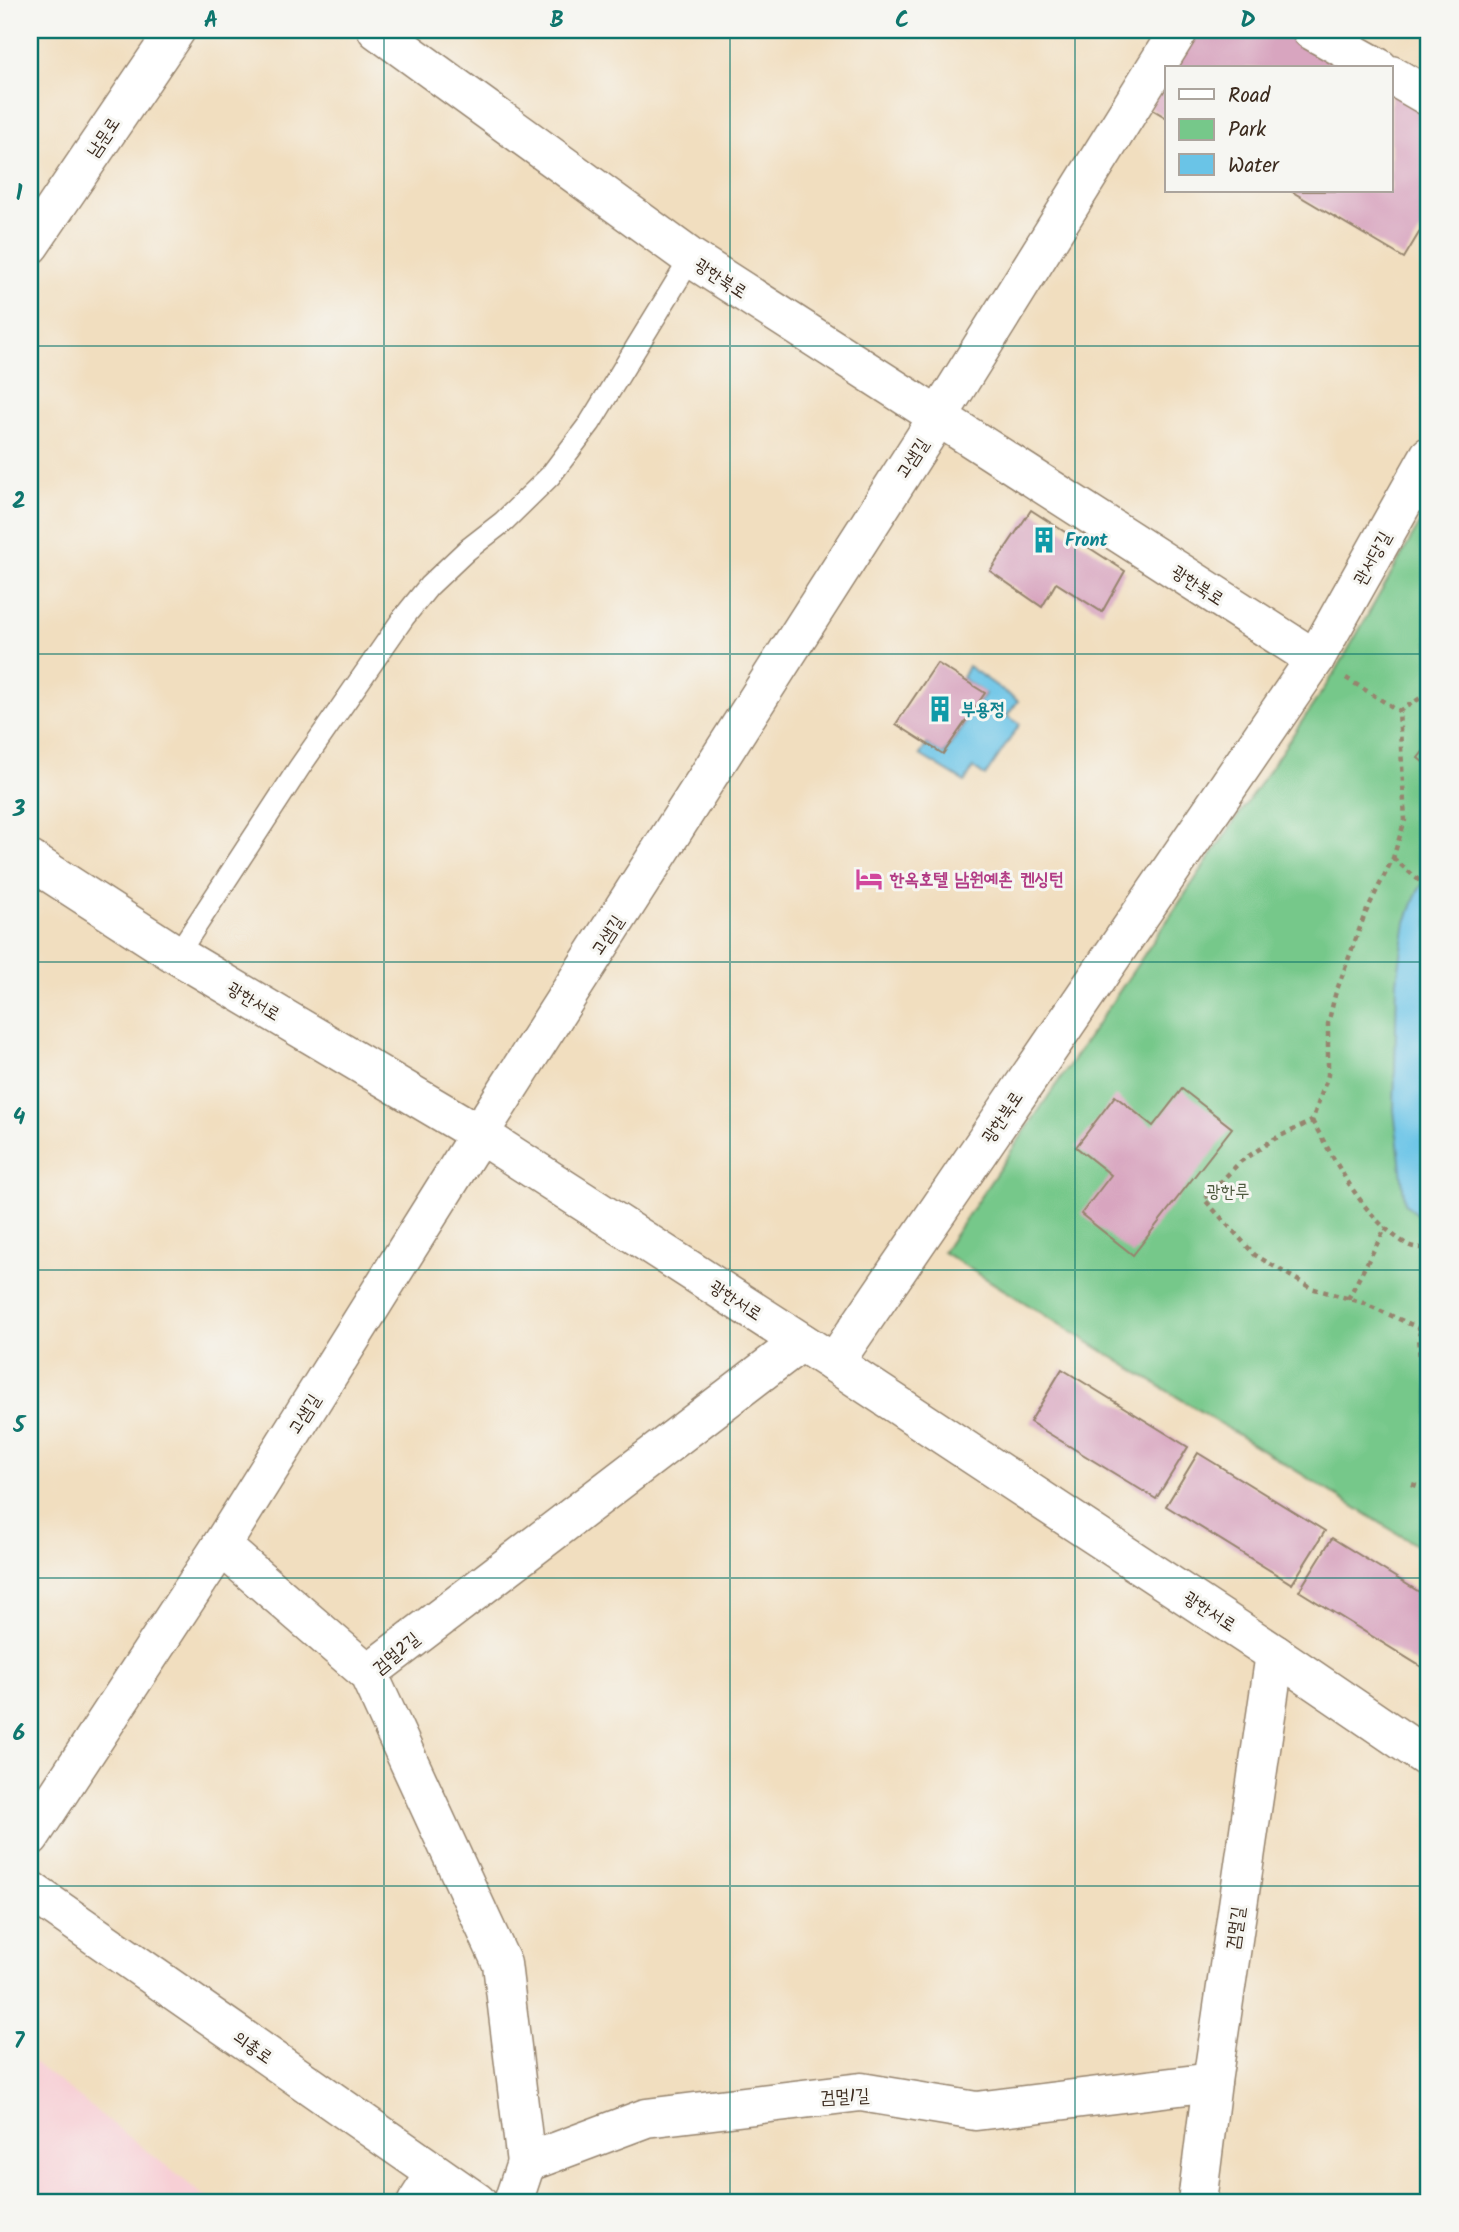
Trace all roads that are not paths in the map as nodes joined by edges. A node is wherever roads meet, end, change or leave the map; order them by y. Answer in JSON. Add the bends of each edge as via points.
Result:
{"nodes":[{"id":1,"x":176,"y":30,"type":"edge"},
{"id":2,"x":377,"y":30,"type":"edge"},
{"id":3,"x":1179,"y":30,"type":"edge"},
{"id":4,"x":1311,"y":30,"type":"edge"},
{"id":5,"x":1374,"y":66,"type":"edge"},
{"id":6,"x":1392,"y":76,"type":"edge"},
{"id":7,"x":1429,"y":97,"type":"edge"},
{"id":8,"x":33,"y":235,"type":"edge"},
{"id":9,"x":691,"y":258,"type":"junction"},
{"id":10,"x":938,"y":417,"type":"junction"},
{"id":11,"x":1429,"y":456,"type":"edge"},
{"id":12,"x":1315,"y":659,"type":"junction"},
{"id":13,"x":30,"y":860,"type":"edge"},
{"id":14,"x":177,"y":955,"type":"junction"},
{"id":15,"x":479,"y":1134,"type":"junction"},
{"id":16,"x":801,"y":1342,"type":"junction"},
{"id":17,"x":834,"y":1363,"type":"junction"},
{"id":18,"x":221,"y":1546,"type":"junction"},
{"id":19,"x":1275,"y":1654,"type":"junction"},
{"id":20,"x":368,"y":1673,"type":"junction"},
{"id":21,"x":1429,"y":1759,"type":"edge"},
{"id":22,"x":30,"y":1838,"type":"edge"},
{"id":23,"x":30,"y":1890,"type":"edge"},
{"id":24,"x":1212,"y":2082,"type":"junction"},
{"id":25,"x":526,"y":2163,"type":"junction"},
{"id":26,"x":426,"y":2188,"type":"edge"},
{"id":27,"x":477,"y":2202,"type":"edge"},
{"id":28,"x":513,"y":2202,"type":"edge"},
{"id":29,"x":1197,"y":2202,"type":"edge"}],
"edges":[{"from":1,"to":8,"type":"street","name":"남문로"},
{"from":2,"to":9,"type":"street","name":"광한북로"},
{"from":3,"to":10,"type":"street","name":"고샘길"},
{"from":4,"to":5,"type":"street"},
{"from":6,"to":7,"type":"street"},
{"from":9,"to":10,"type":"street","name":"광한북로"},
{"from":9,"to":14,"type":"lane","via":[[590,423],[550,476],[429,586],[404,617]]},
{"from":10,"to":12,"type":"street","name":"광한북로"},
{"from":10,"to":15,"type":"street","name":"고샘길"},
{"from":11,"to":12,"type":"street","name":"관서당길"},
{"from":12,"to":17,"type":"street","name":"광한북로"},
{"from":13,"to":14,"type":"street","name":"광한서로"},
{"from":14,"to":15,"type":"street","name":"광한서로"},
{"from":15,"to":16,"type":"street","name":"광한서로"},
{"from":15,"to":18,"type":"street","name":"고샘길"},
{"from":16,"to":17,"type":"street","name":"광한서로"},
{"from":16,"to":20,"type":"street","name":"검멀2길"},
{"from":17,"to":19,"type":"street","name":"광한서로"},
{"from":18,"to":20,"type":"street"},
{"from":18,"to":22,"type":"street","name":"고샘길"},
{"from":19,"to":21,"type":"street","name":"광한서로"},
{"from":19,"to":24,"type":"street","name":"검멀길"},
{"from":20,"to":25,"type":"street","name":"검멀2길","via":[[502,1965]]},
{"from":23,"to":26,"type":"street","name":"의총로"},
{"from":24,"to":25,"type":"street","name":"검멀1길","via":[[976,2111],[861,2092],[821,2096],[646,2118]]},
{"from":24,"to":29,"type":"street","name":"검멀길"},
{"from":25,"to":28,"type":"street"},
{"from":26,"to":27,"type":"street","name":"의총로"}]}
